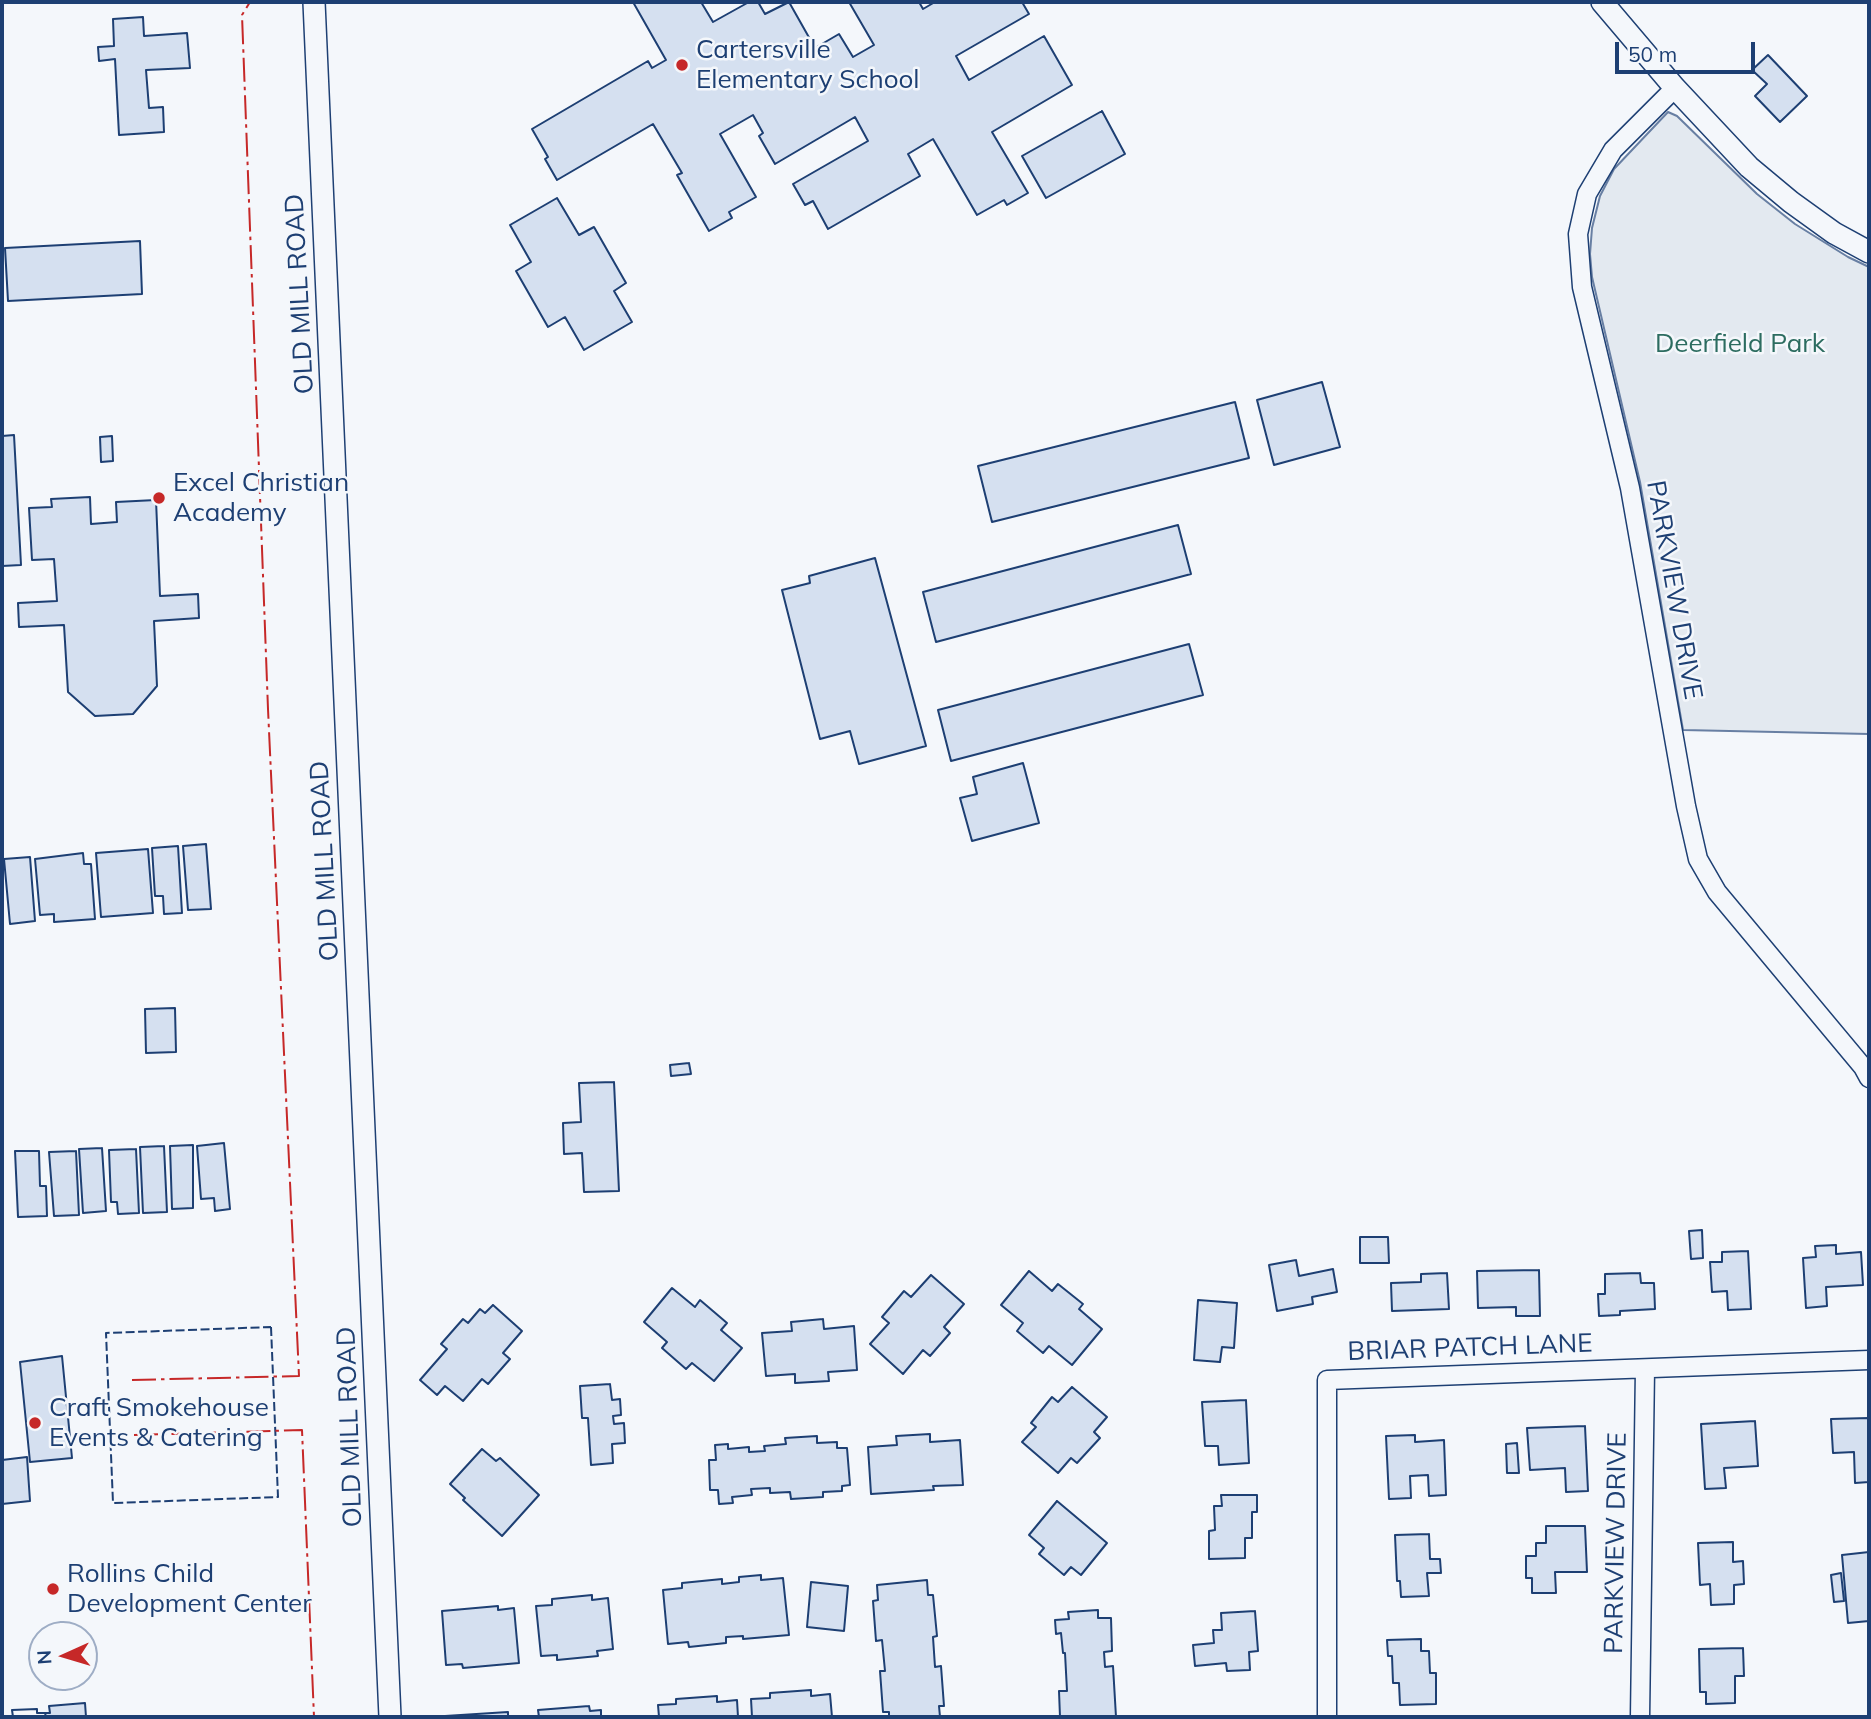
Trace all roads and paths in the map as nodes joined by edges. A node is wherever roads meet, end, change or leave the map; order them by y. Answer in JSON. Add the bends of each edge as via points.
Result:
{"nodes":[{"id":1,"x":314,"y":2,"type":"edge"},
{"id":2,"x":1602,"y":2,"type":"edge"},
{"id":3,"x":1675,"y":88,"type":"junction"},
{"id":4,"x":1869,"y":252,"type":"edge"},
{"id":5,"x":1869,"y":1079,"type":"edge"},
{"id":6,"x":1869,"y":1360,"type":"edge"},
{"id":7,"x":1644,"y":1369,"type":"junction"},
{"id":8,"x":390,"y":1717,"type":"edge"},
{"id":9,"x":1327,"y":1717,"type":"edge"},
{"id":10,"x":1640,"y":1717,"type":"edge"}],
"edges":[{"from":1,"to":8,"type":"street","name":"OLD MILL ROAD"},
{"from":2,"to":3,"type":"street"},
{"from":3,"to":4,"type":"street","via":[[1769,185],[1834,233]]},
{"from":3,"to":5,"type":"street","name":"PARKVIEW DRIVE","via":[[1613,150],[1587,194],[1578,234],[1582,287],[1630,488],[1698,859],[1717,892]]},
{"from":6,"to":7,"type":"street","name":"BRIAR PATCH LANE"},
{"from":7,"to":9,"type":"street","name":"BRIAR PATCH LANE","via":[[1327,1380]]},
{"from":7,"to":10,"type":"street","name":"PARKVIEW DRIVE"}]}
